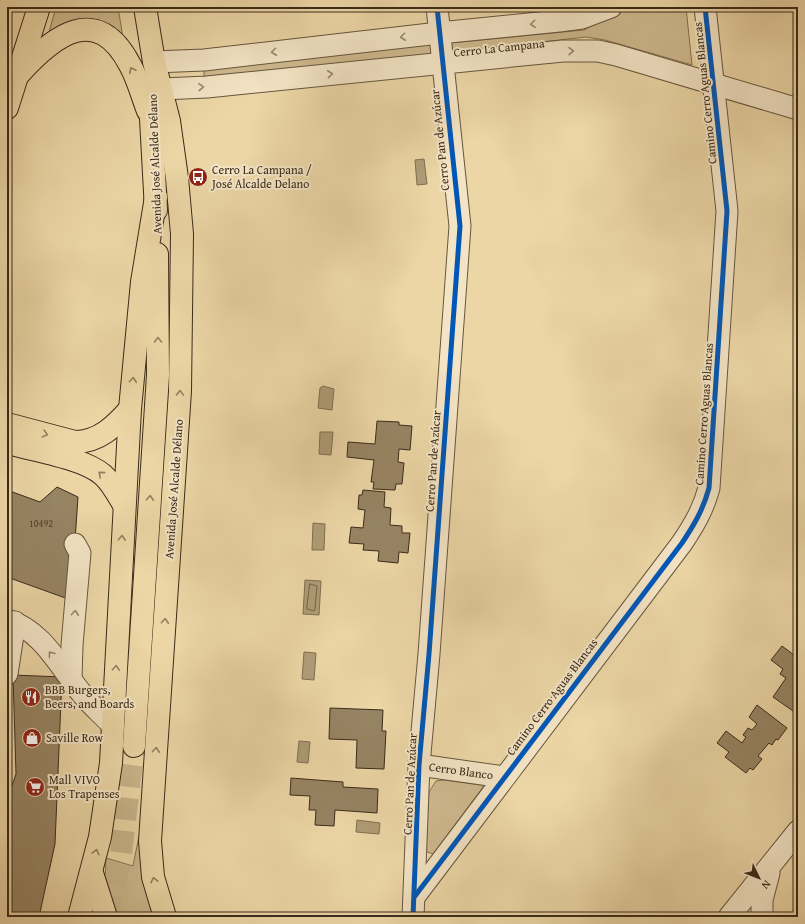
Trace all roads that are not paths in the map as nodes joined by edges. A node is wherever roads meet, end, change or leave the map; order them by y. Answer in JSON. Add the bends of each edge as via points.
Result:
{"nodes":[{"id":1,"x":39,"y":7,"type":"edge"},
{"id":2,"x":145,"y":7,"type":"edge"},
{"id":3,"x":437,"y":7,"type":"edge"},
{"id":4,"x":611,"y":7,"type":"edge"},
{"id":5,"x":705,"y":7,"type":"edge"},
{"id":6,"x":439,"y":33,"type":"junction"},
{"id":7,"x":154,"y":62,"type":"junction"},
{"id":8,"x":442,"y":64,"type":"junction"},
{"id":9,"x":19,"y":74,"type":"junction"},
{"id":10,"x":714,"y":84,"type":"junction"},
{"id":11,"x":162,"y":89,"type":"junction"},
{"id":12,"x":7,"y":108,"type":"edge"},
{"id":13,"x":798,"y":109,"type":"edge"},
{"id":14,"x":151,"y":119,"type":"junction"},
{"id":15,"x":156,"y":197,"type":"junction"},
{"id":16,"x":130,"y":409,"type":"junction"},
{"id":17,"x":7,"y":424,"type":"edge"},
{"id":18,"x":7,"y":443,"type":"edge"},
{"id":19,"x":124,"y":505,"type":"junction"},
{"id":20,"x":74,"y":544,"type":"dead end"},
{"id":21,"x":11,"y":621,"type":"edge"},
{"id":22,"x":7,"y":674,"type":"edge"},
{"id":23,"x":71,"y":680,"type":"junction"},
{"id":24,"x":113,"y":726,"type":"junction"},
{"id":25,"x":134,"y":746,"type":"tunnel mouth"},
{"id":26,"x":419,"y":766,"type":"junction"},
{"id":27,"x":504,"y":777,"type":"junction"},
{"id":28,"x":798,"y":831,"type":"edge"},
{"id":29,"x":776,"y":860,"type":"junction"},
{"id":30,"x":92,"y":873,"type":"junction"},
{"id":31,"x":415,"y":896,"type":"junction"},
{"id":32,"x":730,"y":916,"type":"edge"},
{"id":33,"x":78,"y":917,"type":"edge"},
{"id":34,"x":106,"y":917,"type":"edge"},
{"id":35,"x":165,"y":917,"type":"edge"},
{"id":36,"x":413,"y":917,"type":"edge"},
{"id":37,"x":762,"y":917,"type":"edge"}],
"edges":[{"from":1,"to":9,"type":"main road"},
{"from":2,"to":7,"type":"main road","name":"Avenida José Alcalde Délano"},
{"from":3,"to":6,"type":"street","name":"Cerro Pan de Azúcar"},
{"from":4,"to":6,"type":"street","name":"Cerro La Campana","one_way":true,"via":[[582,18]]},
{"from":5,"to":10,"type":"street","name":"Camino Cerro Aguas Blancas"},
{"from":6,"to":7,"type":"street","name":"Cerro La Campana","one_way":true,"via":[[204,60]]},
{"from":6,"to":8,"type":"street","name":"Cerro Pan de Azúcar"},
{"from":7,"to":11,"type":"main road","name":"Avenida José Alcalde Délano"},
{"from":7,"to":14,"type":"main road","name":"Avenida José Alcalde Délano"},
{"from":8,"to":10,"type":"street","name":"Cerro La Campana","one_way":true,"via":[[563,51],[598,51]]},
{"from":11,"to":8,"type":"street","name":"Cerro La Campana","one_way":true,"via":[[207,87]]},
{"from":8,"to":26,"type":"street","name":"Cerro Pan de Azúcar","via":[[460,226]]},
{"from":9,"to":12,"type":"main road"},
{"from":14,"to":9,"type":"main road","one_way":true,"via":[[129,64],[116,45],[99,33],[82,30],[66,34],[42,50]]},
{"from":10,"to":13,"type":"street","name":"Cerro La Campana"},
{"from":10,"to":27,"type":"street","name":"Camino Cerro Aguas Blancas","via":[[728,211],[709,488],[698,520],[682,543]]},
{"from":35,"to":11,"type":"main road","name":"Avenida José Alcalde Délano","one_way":true,"via":[[153,876],[150,842],[180,391],[182,234],[177,178]]},
{"from":14,"to":15,"type":"main road","name":"Avenida José Alcalde Délano"},
{"from":16,"to":15,"type":"main road","one_way":true,"via":[[142,282]]},
{"from":25,"to":15,"type":"main road","name":"Avenida José Alcalde Délano","one_way":true,"via":[[158,375]]},
{"from":17,"to":16,"type":"main road","one_way":true,"via":[[82,442],[96,438],[116,425]]},
{"from":16,"to":19,"type":"main road"},
{"from":19,"to":18,"type":"main road","one_way":true,"via":[[103,475],[90,466]]},
{"from":24,"to":19,"type":"main road","one_way":true},
{"from":23,"to":20,"type":"street","one_way":true,"via":[[80,553]]},
{"from":21,"to":22,"type":"street"},
{"from":23,"to":21,"type":"street","one_way":true,"via":[[38,637]]},
{"from":23,"to":24,"type":"street"},
{"from":30,"to":24,"type":"main road","one_way":true,"via":[[106,800]]},
{"from":26,"to":27,"type":"street","name":"Cerro Blanco"},
{"from":26,"to":31,"type":"street","name":"Cerro Pan de Azúcar"},
{"from":27,"to":31,"type":"street","name":"Camino Cerro Aguas Blancas"},
{"from":28,"to":29,"type":"street"},
{"from":29,"to":32,"type":"street"},
{"from":29,"to":37,"type":"street","via":[[764,890]]},
{"from":30,"to":33,"type":"main road"},
{"from":30,"to":34,"type":"main road"},
{"from":31,"to":36,"type":"street","name":"Cerro Pan de Azúcar"}]}
